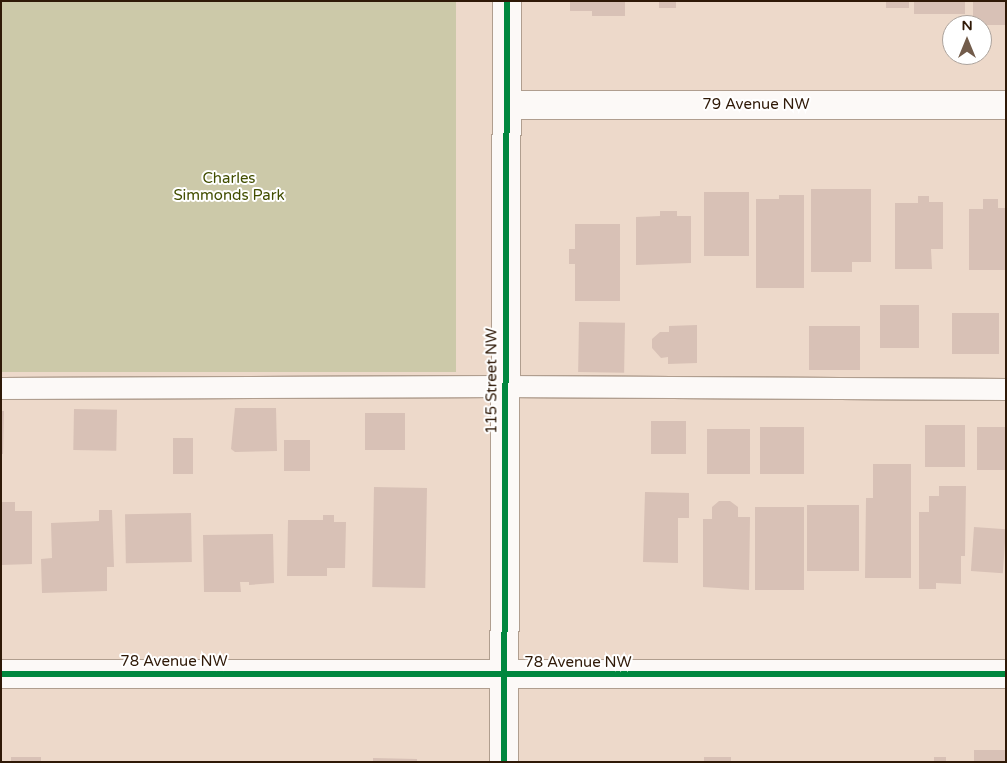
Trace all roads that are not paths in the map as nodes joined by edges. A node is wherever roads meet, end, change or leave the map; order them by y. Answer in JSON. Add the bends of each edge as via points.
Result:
{"nodes":[{"id":1,"x":507,"y":1,"type":"edge"},
{"id":2,"x":507,"y":105,"type":"junction"},
{"id":3,"x":1006,"y":105,"type":"edge"},
{"id":4,"x":504,"y":386,"type":"junction"},
{"id":5,"x":1,"y":388,"type":"edge"},
{"id":6,"x":1006,"y":389,"type":"edge"},
{"id":7,"x":1,"y":674,"type":"edge"},
{"id":8,"x":1006,"y":674,"type":"edge"},
{"id":9,"x":504,"y":675,"type":"junction"},
{"id":10,"x":504,"y":762,"type":"edge"}],
"edges":[{"from":1,"to":2,"type":"street","name":"115 Street NW"},
{"from":2,"to":3,"type":"street","name":"79 Avenue NW"},
{"from":2,"to":4,"type":"street","name":"115 Street NW"},
{"from":4,"to":5,"type":"lane"},
{"from":4,"to":6,"type":"lane"},
{"from":4,"to":9,"type":"street","name":"115 Street NW"},
{"from":7,"to":9,"type":"street","name":"78 Avenue NW"},
{"from":8,"to":9,"type":"street","name":"78 Avenue NW"},
{"from":9,"to":10,"type":"street","name":"115 Street NW"}]}
